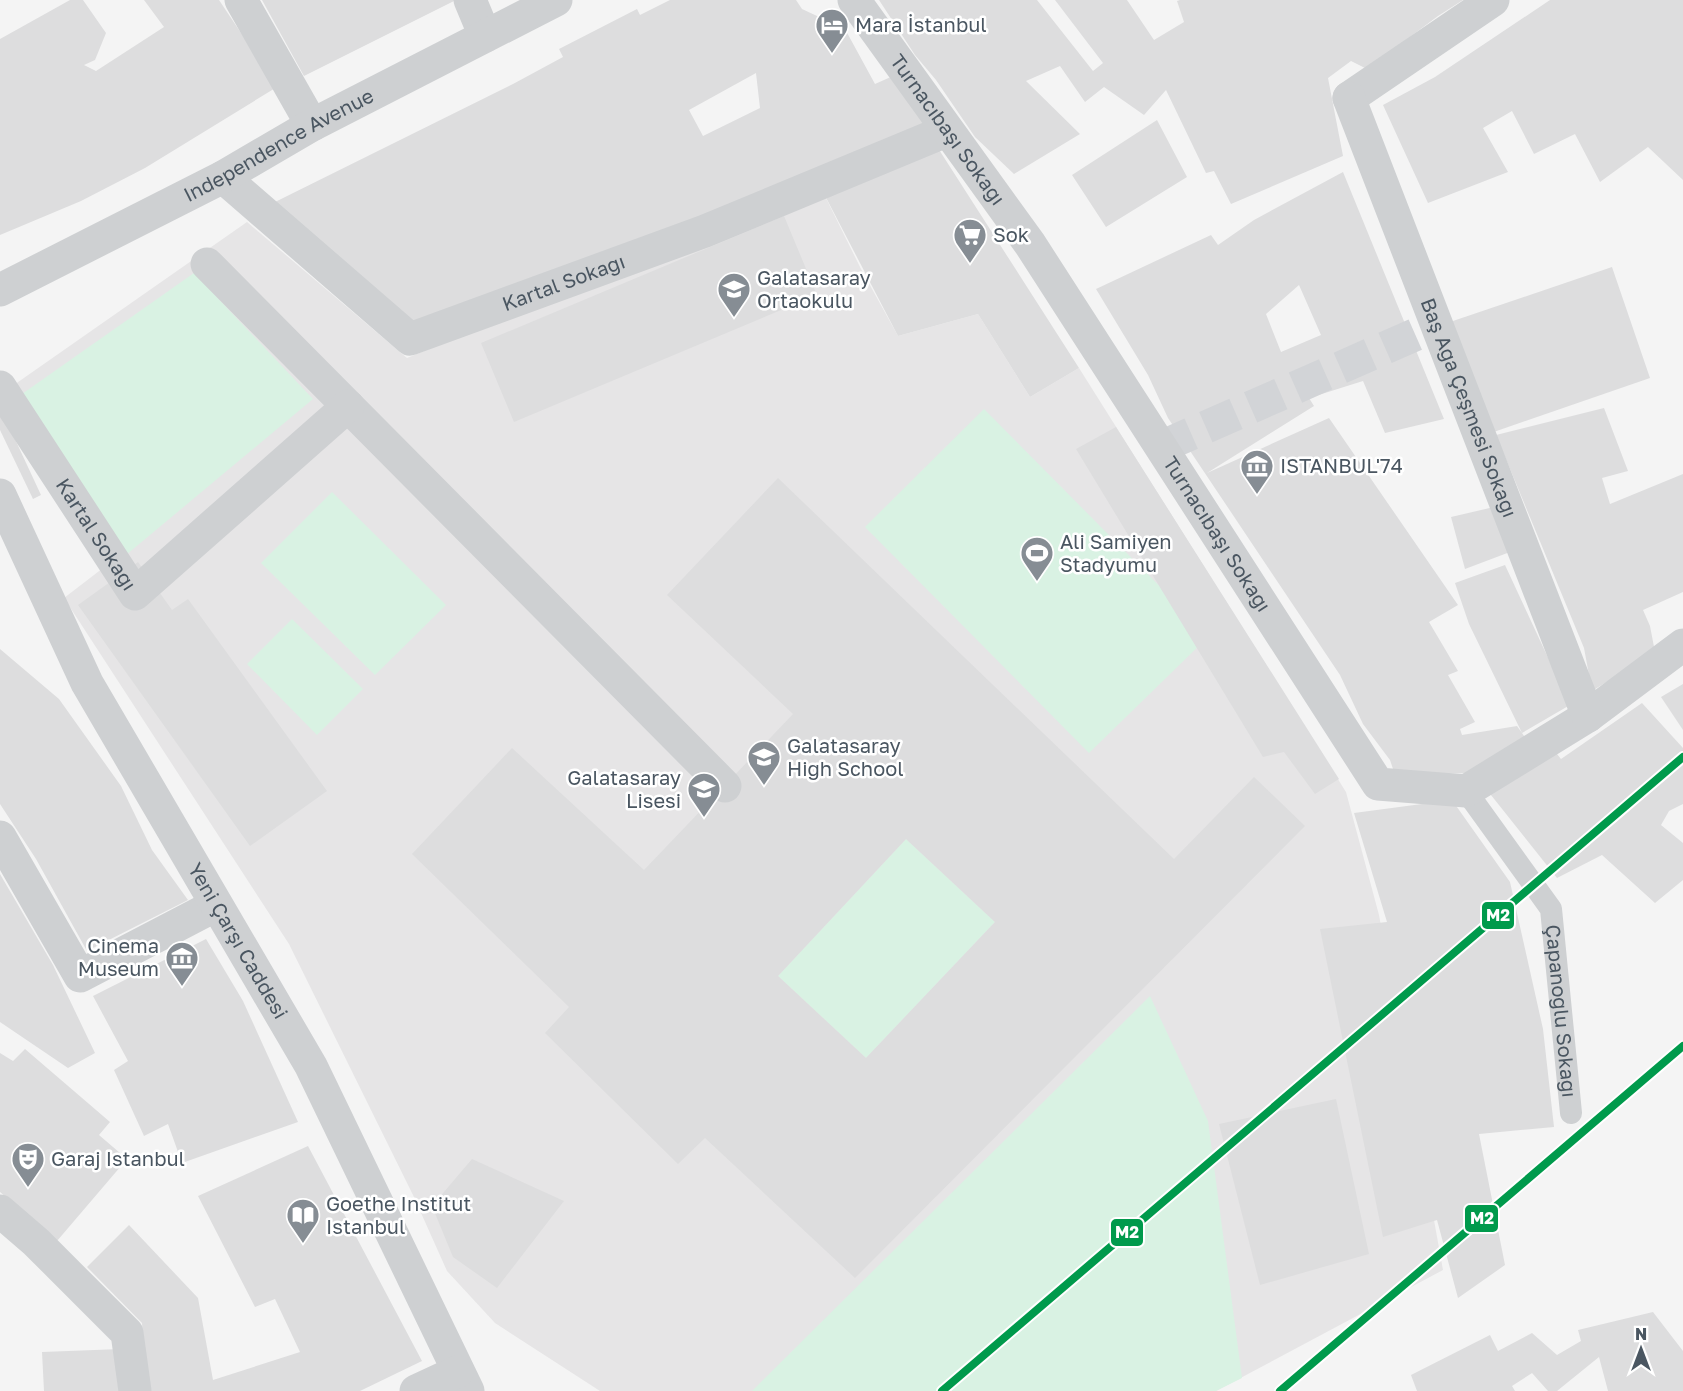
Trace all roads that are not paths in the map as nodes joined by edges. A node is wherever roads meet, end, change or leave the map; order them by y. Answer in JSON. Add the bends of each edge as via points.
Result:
{"nodes":[{"id":1,"x":241,"y":0,"type":"edge"},
{"id":2,"x":470,"y":0,"type":"edge"},
{"id":3,"x":556,"y":0,"type":"edge"},
{"id":4,"x":854,"y":0,"type":"edge"},
{"id":5,"x":1493,"y":0,"type":"edge"},
{"id":6,"x":485,"y":36,"type":"junction"},
{"id":7,"x":312,"y":125,"type":"junction"},
{"id":8,"x":946,"y":131,"type":"junction"},
{"id":9,"x":223,"y":177,"type":"junction"},
{"id":10,"x":207,"y":264,"type":"dead end"},
{"id":11,"x":0,"y":290,"type":"edge"},
{"id":12,"x":0,"y":387,"type":"edge"},
{"id":13,"x":348,"y":406,"type":"junction"},
{"id":14,"x":0,"y":495,"type":"edge"},
{"id":15,"x":1683,"y":645,"type":"edge"},
{"id":16,"x":1588,"y":716,"type":"junction"},
{"id":17,"x":725,"y":786,"type":"dead end"},
{"id":18,"x":1466,"y":791,"type":"junction"},
{"id":19,"x":0,"y":837,"type":"edge"},
{"id":20,"x":216,"y":905,"type":"junction"},
{"id":21,"x":1571,"y":1113,"type":"dead end"},
{"id":22,"x":0,"y":1211,"type":"edge"},
{"id":23,"x":463,"y":1382,"type":"edge"},
{"id":24,"x":135,"y":1391,"type":"edge"},
{"id":25,"x":416,"y":1391,"type":"edge"}],
"edges":[{"from":1,"to":7,"type":"street"},
{"from":2,"to":6,"type":"street"},
{"from":3,"to":6,"type":"street","name":"Independence Avenue"},
{"from":4,"to":8,"type":"street","name":"Turnacıbaşı Sokağı"},
{"from":5,"to":16,"type":"street","name":"Baş Ağa Çeşmesi Sokağı","via":[[1350,98]]},
{"from":6,"to":7,"type":"street","name":"Independence Avenue"},
{"from":7,"to":9,"type":"street","name":"Independence Avenue"},
{"from":8,"to":9,"type":"street","name":"Kartal Sokağı","via":[[705,231],[410,339]]},
{"from":8,"to":18,"type":"street","name":"Turnacıbaşı Sokağı","via":[[1030,244],[1378,784]]},
{"from":9,"to":11,"type":"street","name":"Independence Avenue"},
{"from":10,"to":13,"type":"street"},
{"from":12,"to":13,"type":"street","name":"Kartal Sokağı","via":[[135,594]]},
{"from":13,"to":17,"type":"street"},
{"from":14,"to":20,"type":"street","name":"Yeni Çarşı Caddesi","via":[[87,683]]},
{"from":15,"to":16,"type":"street"},
{"from":16,"to":18,"type":"street"},
{"from":18,"to":21,"type":"lane","name":"Çapanoğlu Sokağı","via":[[1551,909]]},
{"from":19,"to":20,"type":"street","via":[[80,976]]},
{"from":20,"to":23,"type":"street","name":"Yeni Çarşı Caddesi","via":[[311,1066]]},
{"from":22,"to":24,"type":"street","via":[[127,1333]]},
{"from":23,"to":25,"type":"street"}]}
